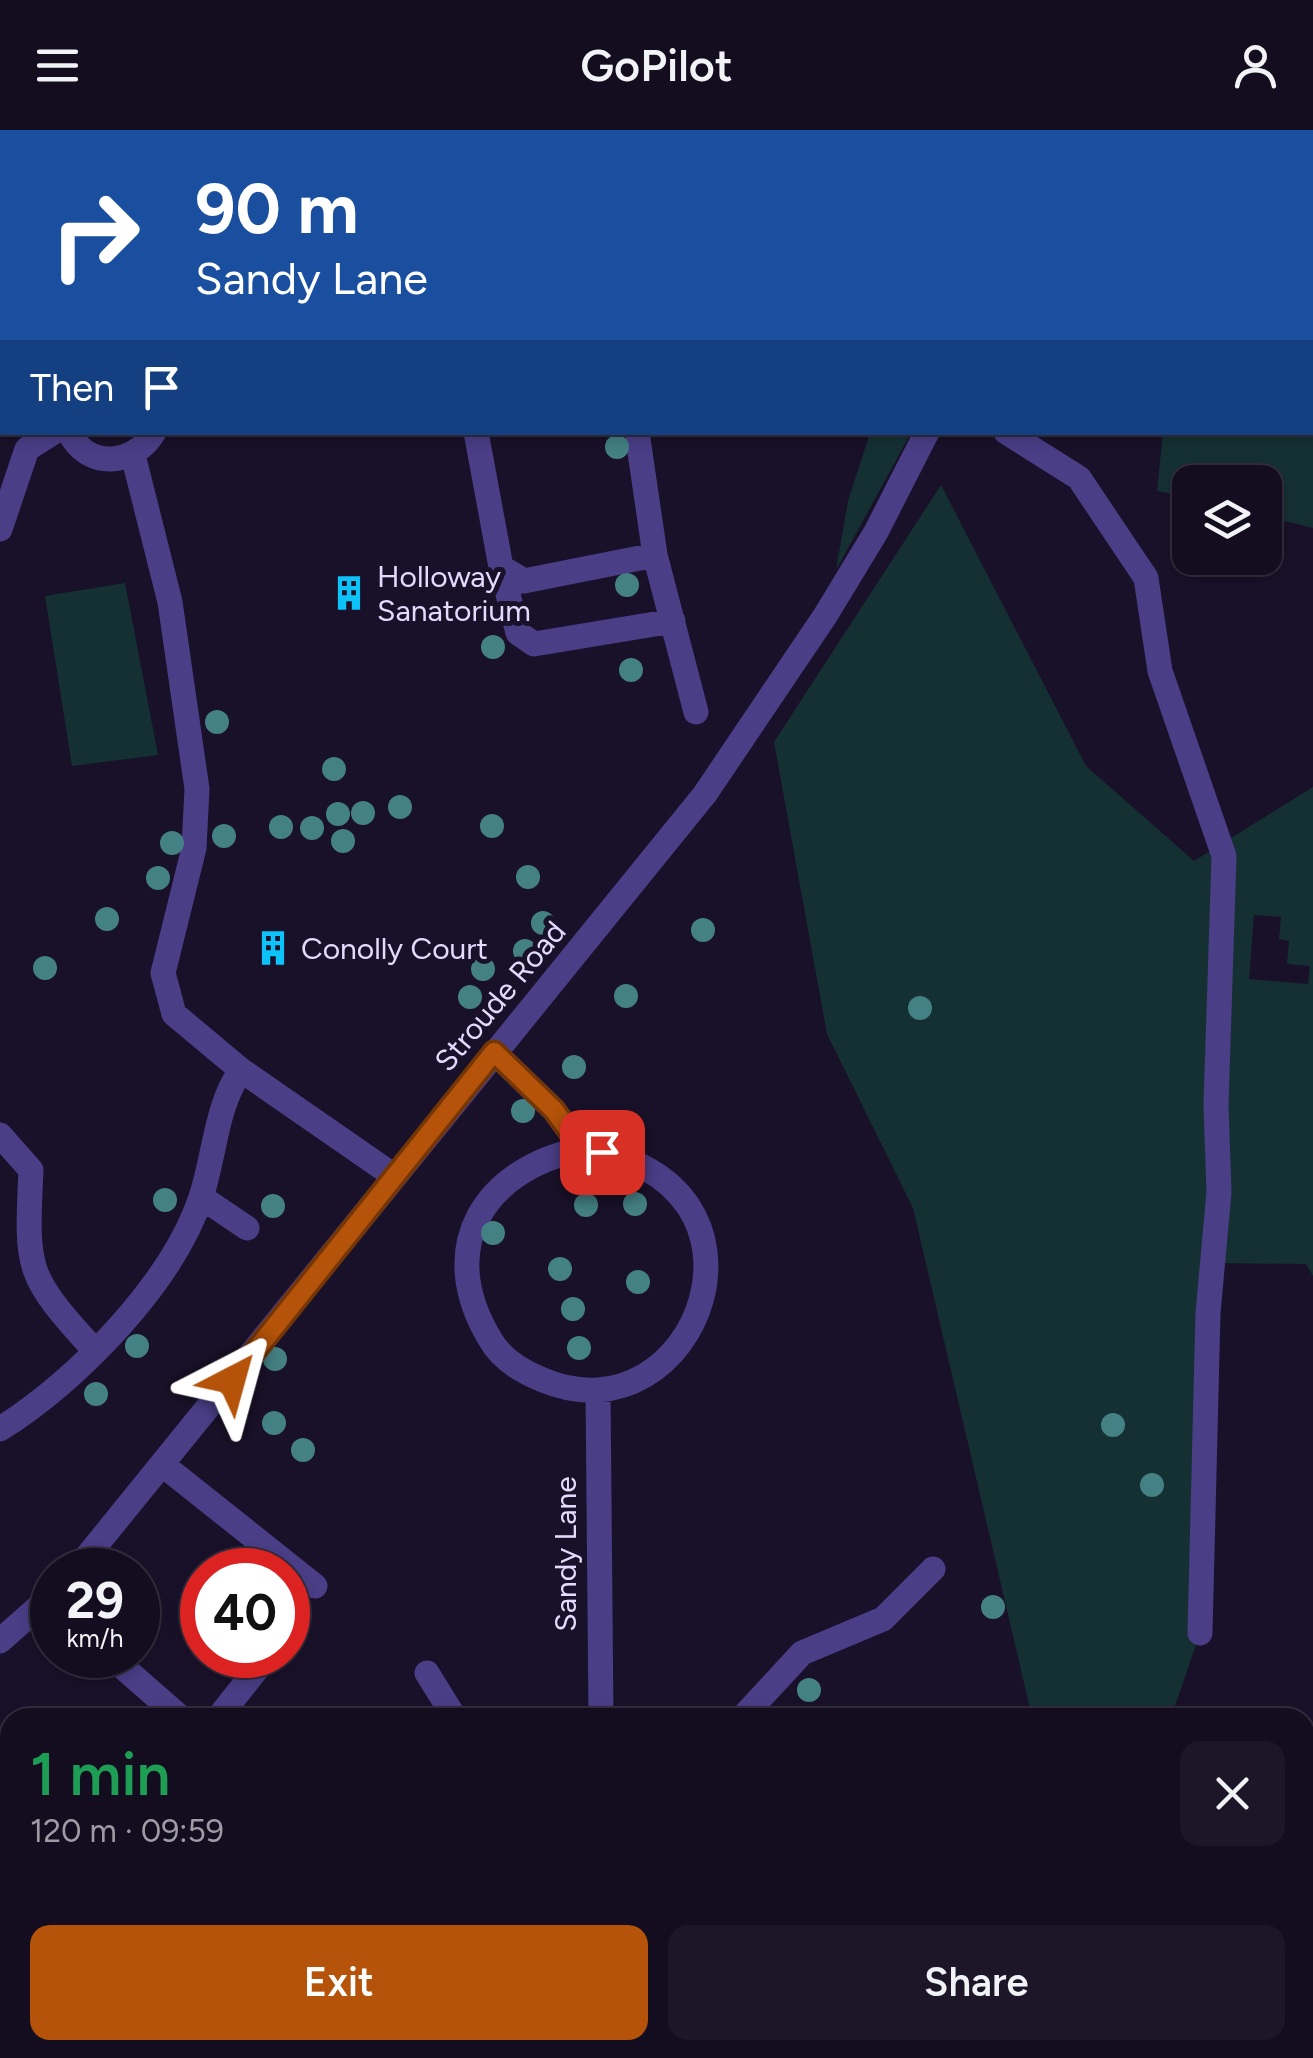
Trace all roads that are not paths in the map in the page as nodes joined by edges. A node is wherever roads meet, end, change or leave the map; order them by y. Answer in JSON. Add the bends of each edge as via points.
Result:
{"nodes":[{"id":1,"x":72,"y":435,"type":"edge"},
{"id":2,"x":151,"y":435,"type":"edge"},
{"id":3,"x":477,"y":435,"type":"edge"},
{"id":4,"x":638,"y":435,"type":"edge"},
{"id":5,"x":925,"y":435,"type":"edge"},
{"id":6,"x":1011,"y":435,"type":"edge"},
{"id":7,"x":25,"y":441,"type":"edge"},
{"id":8,"x":133,"y":456,"type":"junction"},
{"id":9,"x":0,"y":528,"type":"edge"},
{"id":10,"x":655,"y":555,"type":"junction"},
{"id":11,"x":501,"y":567,"type":"junction"},
{"id":12,"x":673,"y":620,"type":"junction"},
{"id":13,"x":696,"y":712,"type":"dead end"},
{"id":14,"x":494,"y":1052,"type":"junction"},
{"id":15,"x":241,"y":1070,"type":"junction"},
{"id":16,"x":0,"y":1135,"type":"edge"},
{"id":17,"x":582,"y":1149,"type":"junction"},
{"id":18,"x":394,"y":1176,"type":"junction"},
{"id":19,"x":202,"y":1197,"type":"junction"},
{"id":20,"x":247,"y":1228,"type":"dead end"},
{"id":21,"x":95,"y":1351,"type":"junction"},
{"id":22,"x":598,"y":1390,"type":"junction"},
{"id":23,"x":0,"y":1429,"type":"edge"},
{"id":24,"x":163,"y":1465,"type":"junction"},
{"id":25,"x":94,"y":1548,"type":"edge"},
{"id":26,"x":933,"y":1569,"type":"dead end"},
{"id":27,"x":314,"y":1586,"type":"dead end"},
{"id":28,"x":30,"y":1617,"type":"edge"},
{"id":29,"x":1200,"y":1634,"type":"dead end"},
{"id":30,"x":0,"y":1642,"type":"edge"},
{"id":31,"x":427,"y":1673,"type":"dead end"},
{"id":32,"x":135,"y":1678,"type":"edge"},
{"id":33,"x":250,"y":1678,"type":"edge"},
{"id":34,"x":170,"y":1708,"type":"edge"},
{"id":35,"x":226,"y":1708,"type":"edge"},
{"id":36,"x":449,"y":1708,"type":"edge"},
{"id":37,"x":601,"y":1708,"type":"edge"},
{"id":38,"x":751,"y":1708,"type":"edge"}],
"edges":[{"from":1,"to":8,"type":"street","via":[[93,457]]},
{"from":2,"to":8,"type":"street"},
{"from":3,"to":11,"type":"street"},
{"from":4,"to":10,"type":"street"},
{"from":5,"to":14,"type":"street","name":"Stroude Road","via":[[876,532],[747,734],[608,917]]},
{"from":6,"to":29,"type":"street","via":[[1079,478],[1146,578],[1160,671],[1224,856],[1219,1192],[1208,1313]]},
{"from":7,"to":9,"type":"street"},
{"from":8,"to":15,"type":"street","via":[[170,602],[197,789],[194,848],[164,973],[167,993],[177,1020]]},
{"from":10,"to":11,"type":"street","via":[[524,581]]},
{"from":10,"to":12,"type":"street"},
{"from":11,"to":12,"type":"street","via":[[518,632],[534,644]]},
{"from":12,"to":13,"type":"street"},
{"from":14,"to":17,"type":"street","via":[[554,1110]]},
{"from":14,"to":18,"type":"street","name":"Stroude Road"},
{"from":15,"to":18,"type":"street"},
{"from":15,"to":19,"type":"street","via":[[224,1103]]},
{"from":16,"to":21,"type":"street","via":[[32,1170],[29,1258],[38,1282]]},
{"from":17,"to":22,"type":"street","via":[[623,1155],[660,1174],[688,1204],[704,1242],[706,1283],[688,1334],[672,1356],[638,1379]]},
{"from":17,"to":22,"type":"street","via":[[544,1156],[511,1176],[485,1204],[470,1239],[466,1278],[475,1315],[495,1348],[524,1372],[560,1387]]},
{"from":18,"to":24,"type":"street","name":"Stroude Road"},
{"from":19,"to":20,"type":"street"},
{"from":19,"to":21,"type":"street","via":[[176,1248]]},
{"from":21,"to":23,"type":"street"},
{"from":22,"to":37,"type":"street","name":"Sandy Lane"},
{"from":24,"to":25,"type":"street","name":"Stroude Road"},
{"from":24,"to":27,"type":"street"},
{"from":26,"to":38,"type":"street","via":[[883,1618],[802,1652]]},
{"from":28,"to":30,"type":"street"},
{"from":31,"to":36,"type":"street"},
{"from":32,"to":34,"type":"street"},
{"from":33,"to":35,"type":"street"}]}
